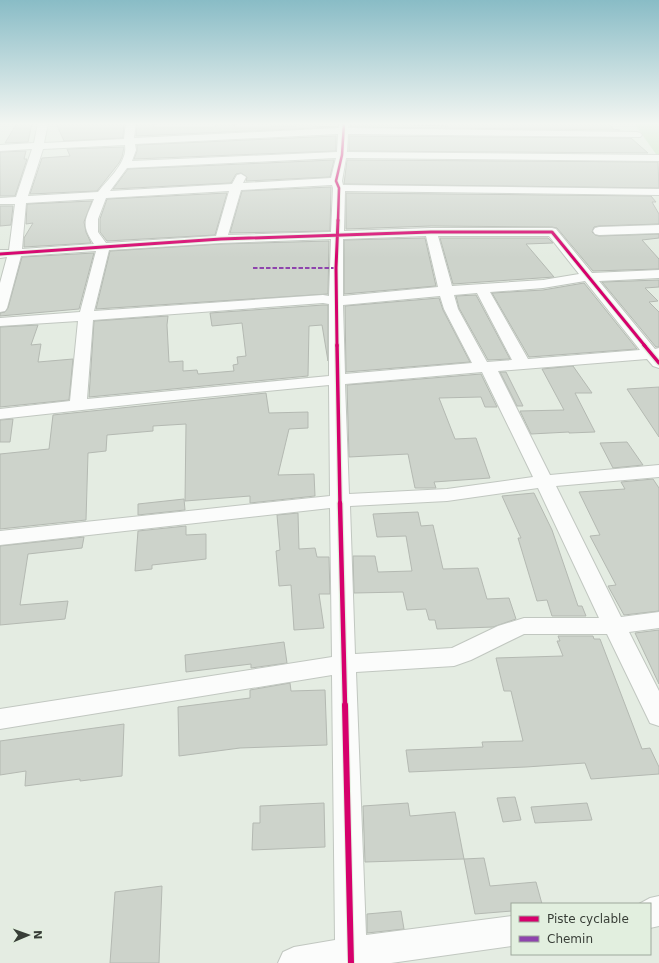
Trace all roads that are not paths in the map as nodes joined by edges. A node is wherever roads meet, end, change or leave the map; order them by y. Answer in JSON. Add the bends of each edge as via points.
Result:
{"nodes":[{"id":1,"x":31,"y":168,"type":"edge"},
{"id":2,"x":124,"y":168,"type":"edge"},
{"id":3,"x":246,"y":168,"type":"edge"},
{"id":4,"x":340,"y":168,"type":"edge"},
{"id":5,"x":337,"y":184,"type":"junction"},
{"id":6,"x":236,"y":187,"type":"junction"},
{"id":7,"x":659,"y":192,"type":"edge"},
{"id":8,"x":102,"y":194,"type":"junction"},
{"id":9,"x":21,"y":200,"type":"junction"},
{"id":10,"x":0,"y":201,"type":"edge"},
{"id":11,"x":659,"y":228,"type":"edge"},
{"id":12,"x":599,"y":231,"type":"dead end"},
{"id":13,"x":431,"y":232,"type":"junction"},
{"id":14,"x":337,"y":235,"type":"junction"},
{"id":15,"x":221,"y":239,"type":"junction"},
{"id":16,"x":103,"y":248,"type":"junction"},
{"id":17,"x":15,"y":253,"type":"junction"},
{"id":18,"x":0,"y":254,"type":"edge"},
{"id":19,"x":659,"y":274,"type":"edge"},
{"id":20,"x":588,"y":277,"type":"junction"},
{"id":21,"x":482,"y":288,"type":"junction"},
{"id":22,"x":445,"y":291,"type":"junction"},
{"id":23,"x":337,"y":301,"type":"junction"},
{"id":24,"x":0,"y":308,"type":"edge"},
{"id":25,"x":86,"y":314,"type":"junction"},
{"id":26,"x":0,"y":322,"type":"edge"},
{"id":27,"x":657,"y":357,"type":"edge"},
{"id":28,"x":523,"y":365,"type":"junction"},
{"id":29,"x":488,"y":368,"type":"junction"},
{"id":30,"x":337,"y":380,"type":"junction"},
{"id":31,"x":78,"y":405,"type":"junction"},
{"id":32,"x":0,"y":414,"type":"edge"},
{"id":33,"x":659,"y":471,"type":"edge"},
{"id":34,"x":545,"y":481,"type":"junction"},
{"id":35,"x":340,"y":501,"type":"junction"},
{"id":36,"x":0,"y":538,"type":"edge"},
{"id":37,"x":659,"y":620,"type":"edge"},
{"id":38,"x":614,"y":626,"type":"junction"},
{"id":39,"x":344,"y":664,"type":"junction"},
{"id":40,"x":659,"y":716,"type":"edge"},
{"id":41,"x":0,"y":719,"type":"edge"},
{"id":42,"x":511,"y":931,"type":"edge"},
{"id":43,"x":351,"y":958,"type":"edge"},
{"id":44,"x":294,"y":963,"type":"edge"}],
"edges":[{"from":1,"to":9,"type":"street"},
{"from":2,"to":8,"type":"street"},
{"from":3,"to":6,"type":"street"},
{"from":4,"to":5,"type":"street"},
{"from":5,"to":6,"type":"street"},
{"from":5,"to":7,"type":"street"},
{"from":5,"to":14,"type":"street"},
{"from":6,"to":8,"type":"street"},
{"from":6,"to":15,"type":"street"},
{"from":8,"to":9,"type":"street"},
{"from":8,"to":16,"type":"street","via":[[91,225],[92,232]]},
{"from":9,"to":10,"type":"street"},
{"from":9,"to":17,"type":"street"},
{"from":11,"to":12,"type":"street"},
{"from":13,"to":14,"type":"street"},
{"from":13,"to":20,"type":"street","via":[[552,232]]},
{"from":13,"to":22,"type":"street"},
{"from":14,"to":15,"type":"street"},
{"from":14,"to":23,"type":"street"},
{"from":15,"to":16,"type":"street"},
{"from":16,"to":17,"type":"street"},
{"from":16,"to":25,"type":"street"},
{"from":17,"to":18,"type":"street"},
{"from":17,"to":24,"type":"street"},
{"from":19,"to":20,"type":"street"},
{"from":20,"to":21,"type":"street","via":[[543,284]]},
{"from":20,"to":27,"type":"street"},
{"from":21,"to":22,"type":"street"},
{"from":21,"to":28,"type":"street"},
{"from":22,"to":23,"type":"street"},
{"from":22,"to":29,"type":"street","via":[[451,309],[481,365]]},
{"from":23,"to":25,"type":"street","via":[[323,299],[188,310]]},
{"from":23,"to":30,"type":"street"},
{"from":25,"to":26,"type":"street"},
{"from":25,"to":31,"type":"street"},
{"from":27,"to":28,"type":"street"},
{"from":28,"to":29,"type":"street"},
{"from":29,"to":30,"type":"street"},
{"from":29,"to":34,"type":"street"},
{"from":30,"to":31,"type":"street"},
{"from":30,"to":35,"type":"street"},
{"from":31,"to":32,"type":"street"},
{"from":33,"to":34,"type":"street"},
{"from":34,"to":35,"type":"street","via":[[447,495]]},
{"from":34,"to":38,"type":"street"},
{"from":35,"to":36,"type":"street"},
{"from":35,"to":39,"type":"street"},
{"from":37,"to":38,"type":"street"},
{"from":38,"to":39,"type":"street","via":[[524,626],[511,629],[467,653],[454,657]]},
{"from":38,"to":40,"type":"street"},
{"from":39,"to":41,"type":"street"},
{"from":39,"to":43,"type":"street"},
{"from":42,"to":43,"type":"street"},
{"from":43,"to":44,"type":"street"}]}
